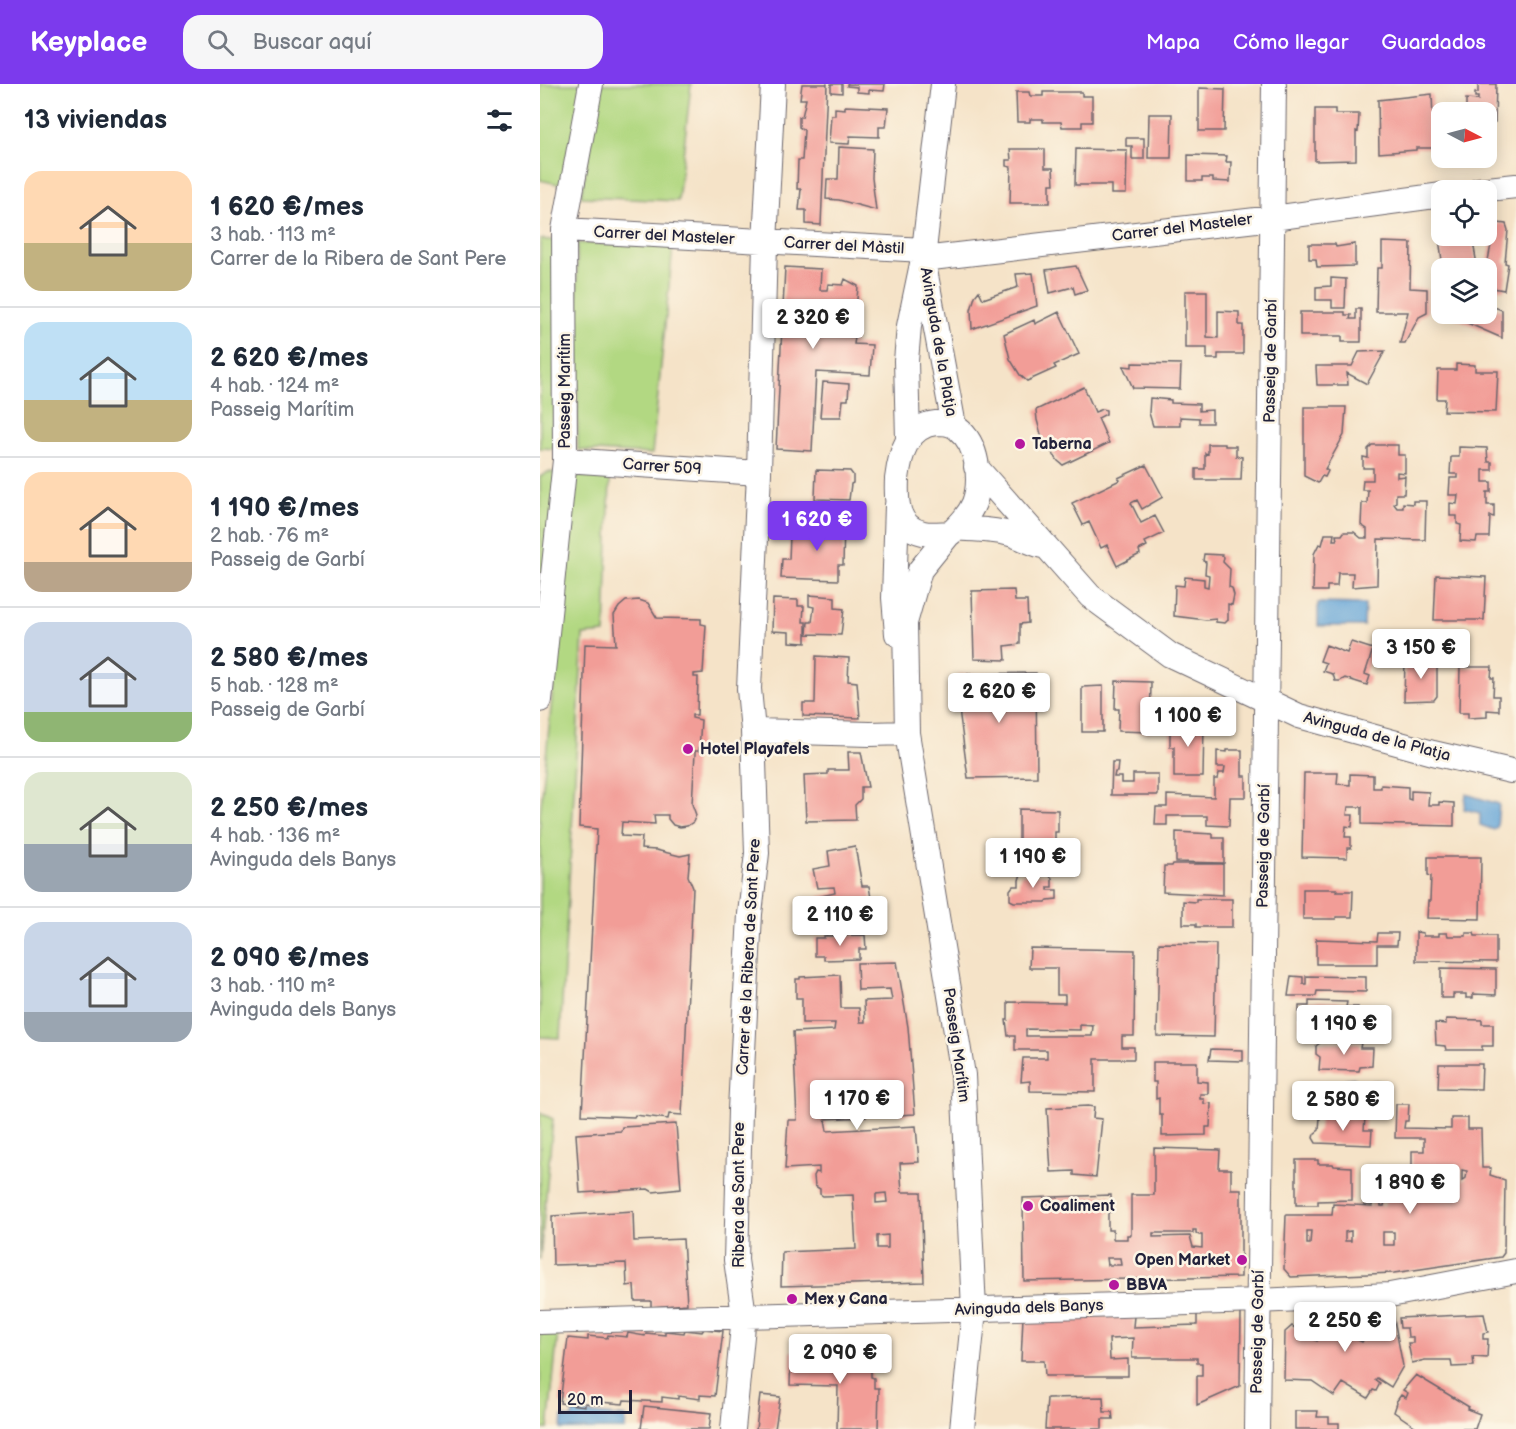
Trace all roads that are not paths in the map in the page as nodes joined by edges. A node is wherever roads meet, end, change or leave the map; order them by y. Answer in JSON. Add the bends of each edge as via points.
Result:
{"nodes":[{"id":1,"x":591,"y":84,"type":"edge"},
{"id":2,"x":773,"y":84,"type":"edge"},
{"id":3,"x":943,"y":84,"type":"edge"},
{"id":4,"x":1274,"y":84,"type":"edge"},
{"id":5,"x":1516,"y":186,"type":"edge"},
{"id":6,"x":1497,"y":188,"type":"edge"},
{"id":7,"x":1431,"y":197,"type":"edge"},
{"id":8,"x":1274,"y":218,"type":"junction"},
{"id":9,"x":564,"y":230,"type":"junction"},
{"id":10,"x":765,"y":243,"type":"junction"},
{"id":11,"x":923,"y":254,"type":"junction"},
{"id":12,"x":954,"y":426,"type":"junction"},
{"id":13,"x":908,"y":440,"type":"junction"},
{"id":14,"x":565,"y":460,"type":"junction"},
{"id":15,"x":976,"y":466,"type":"junction"},
{"id":16,"x":759,"y":473,"type":"junction"},
{"id":17,"x":897,"y":505,"type":"junction"},
{"id":18,"x":953,"y":531,"type":"junction"},
{"id":19,"x":1044,"y":546,"type":"junction"},
{"id":20,"x":540,"y":699,"type":"edge"},
{"id":21,"x":905,"y":699,"type":"junction"},
{"id":22,"x":1266,"y":700,"type":"junction"},
{"id":23,"x":753,"y":731,"type":"junction"},
{"id":24,"x":907,"y":733,"type":"junction"},
{"id":25,"x":1514,"y":773,"type":"edge"},
{"id":26,"x":740,"y":1110,"type":"joint"},
{"id":27,"x":1516,"y":1271,"type":"edge"},
{"id":28,"x":1259,"y":1301,"type":"junction"},
{"id":29,"x":974,"y":1310,"type":"junction"},
{"id":30,"x":744,"y":1315,"type":"junction"},
{"id":31,"x":540,"y":1322,"type":"edge"},
{"id":32,"x":733,"y":1429,"type":"edge"},
{"id":33,"x":962,"y":1429,"type":"edge"},
{"id":34,"x":1257,"y":1429,"type":"edge"}],
"edges":[{"from":1,"to":9,"type":"street","name":"Passeig Marítim"},
{"from":2,"to":10,"type":"street","name":"Carrer de la Ribera de Sant Pere"},
{"from":3,"to":11,"type":"street"},
{"from":4,"to":8,"type":"street","name":"Passeig de Garbí"},
{"from":5,"to":6,"type":"street"},
{"from":7,"to":8,"type":"street","name":"Carrer del Masteler"},
{"from":8,"to":11,"type":"street","name":"Carrer del Masteler"},
{"from":8,"to":22,"type":"street","name":"Passeig de Garbí"},
{"from":9,"to":10,"type":"street","name":"Carrer del Masteler"},
{"from":9,"to":14,"type":"street","name":"Passeig Marítim"},
{"from":10,"to":11,"type":"street","name":"Carrer del Màstil"},
{"from":10,"to":16,"type":"street","name":"Carrer de la Ribera de Sant Pere"},
{"from":11,"to":12,"type":"street","name":"Avinguda de la Platja"},
{"from":11,"to":13,"type":"street","name":"Avinguda de la Platja","via":[[906,361]]},
{"from":12,"to":13,"type":"street","via":[[925,424]]},
{"from":12,"to":15,"type":"street","via":[[966,438]]},
{"from":13,"to":17,"type":"street","via":[[899,460]]},
{"from":14,"to":16,"type":"street","name":"Carrer 509"},
{"from":14,"to":20,"type":"street","name":"Passeig Marítim"},
{"from":15,"to":18,"type":"street","via":[[979,480],[974,504]]},
{"from":15,"to":19,"type":"street","name":"Avinguda de la Platja"},
{"from":16,"to":23,"type":"street","name":"Carrer de la Ribera de Sant Pere","via":[[749,689]]},
{"from":17,"to":18,"type":"street","via":[[906,524],[922,533]]},
{"from":17,"to":21,"type":"street","name":"Passeig Marítim","via":[[894,598]]},
{"from":18,"to":19,"type":"street","name":"Avinguda de la Platja","via":[[996,530]]},
{"from":18,"to":21,"type":"street","name":"Passeig Marítim","via":[[920,570],[905,623]]},
{"from":19,"to":22,"type":"street","name":"Avinguda de la Platja","via":[[1090,596],[1170,655]]},
{"from":21,"to":24,"type":"street","name":"Passeig Marítim"},
{"from":22,"to":25,"type":"street","name":"Avinguda de la Platja","via":[[1321,723]]},
{"from":22,"to":28,"type":"street","name":"Passeig de Garbí"},
{"from":23,"to":24,"type":"street"},
{"from":23,"to":26,"type":"street","name":"Carrer de la Ribera de Sant Pere","via":[[758,853],[750,914]]},
{"from":24,"to":29,"type":"street","name":"Passeig Marítim","via":[[963,1076]]},
{"from":26,"to":30,"type":"street","name":"Ribera de Sant Pere","via":[[736,1260]]},
{"from":27,"to":28,"type":"street","name":"Avinguda dels Banys","via":[[1390,1295]]},
{"from":28,"to":29,"type":"street","name":"Avinguda dels Banys"},
{"from":28,"to":34,"type":"street","name":"Passeig de Garbí"},
{"from":29,"to":30,"type":"street","name":"Avinguda dels Banys"},
{"from":29,"to":33,"type":"street","name":"Passeig Marítim"},
{"from":30,"to":31,"type":"street","name":"Avinguda dels Banys"},
{"from":30,"to":32,"type":"street","name":"Ribera de Sant Pere"}]}
